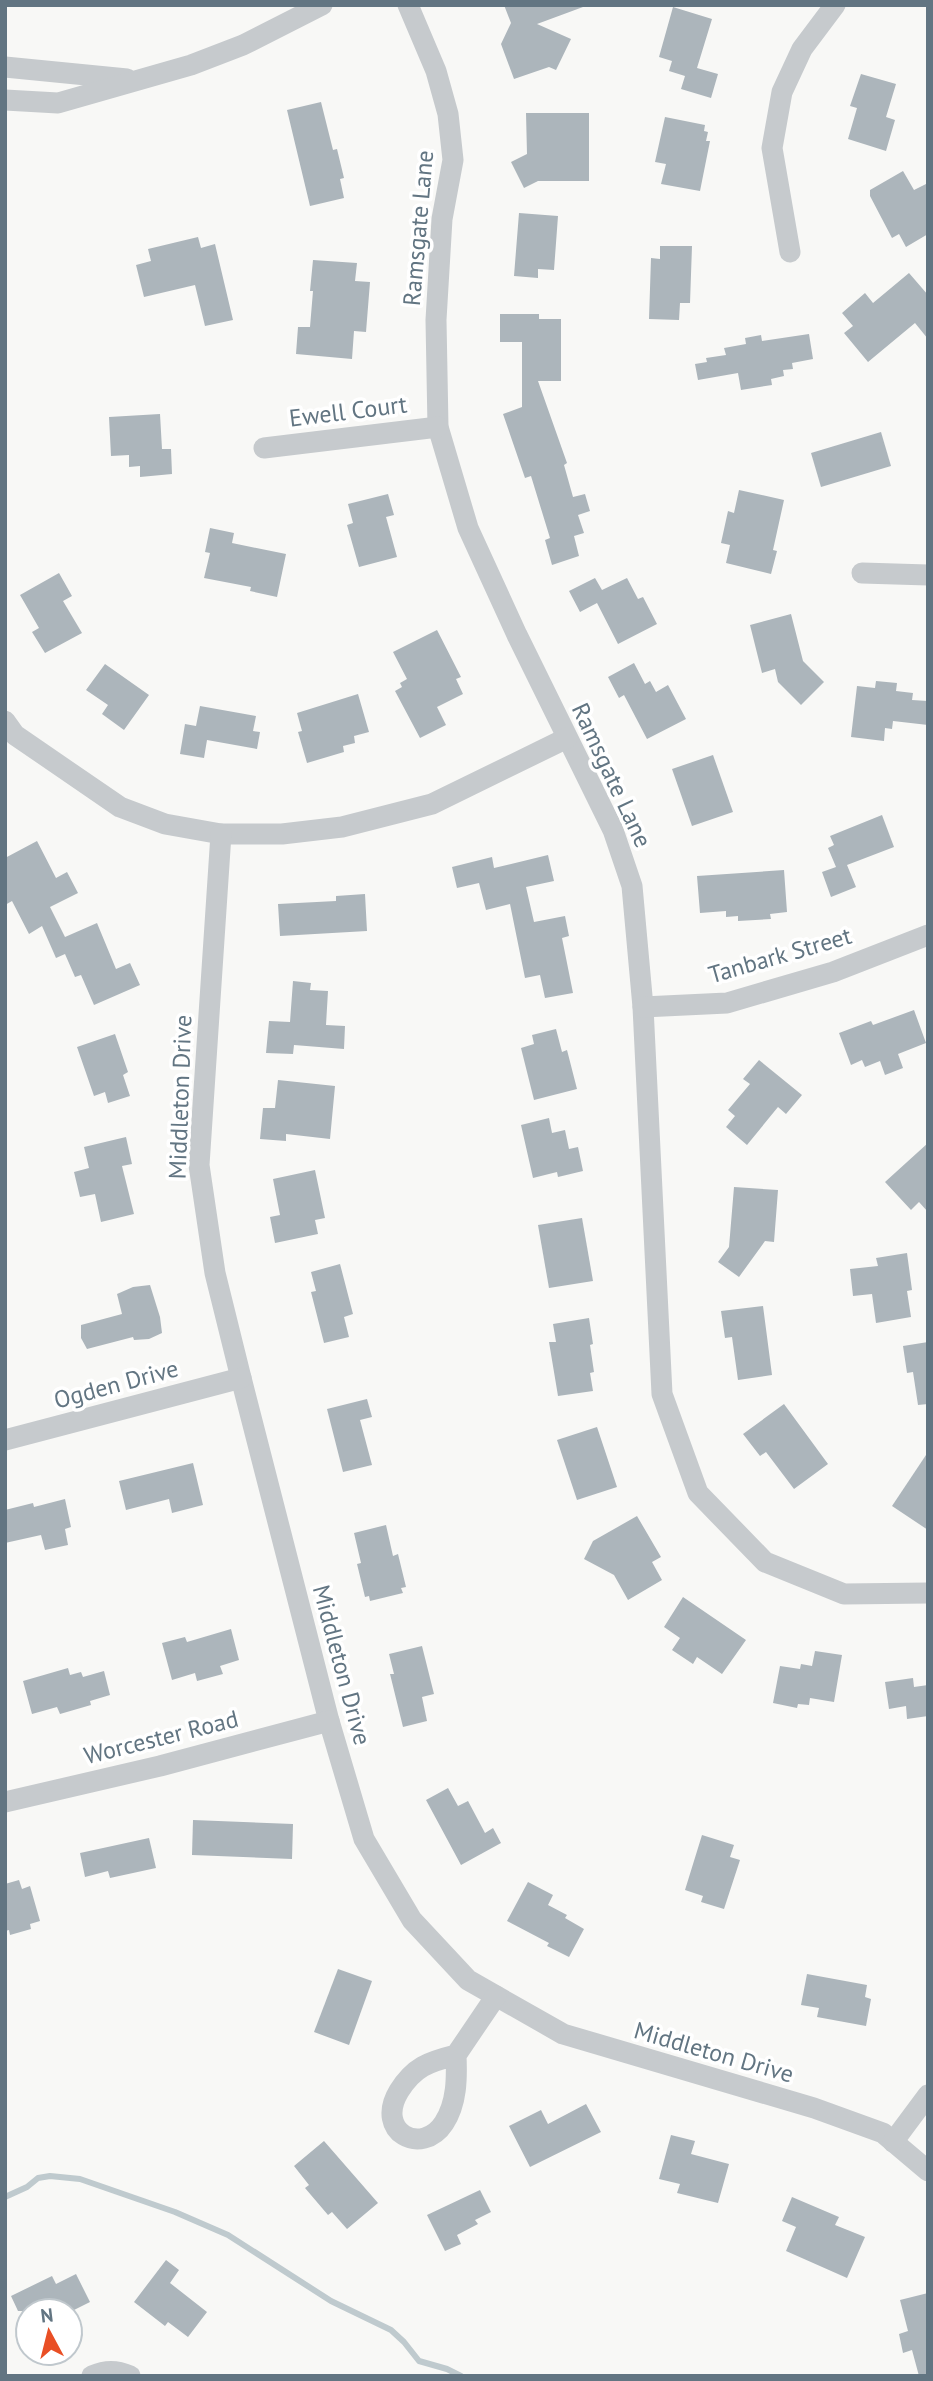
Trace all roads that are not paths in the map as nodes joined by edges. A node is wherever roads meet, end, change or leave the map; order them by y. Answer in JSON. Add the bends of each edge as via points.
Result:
{"nodes":[{"id":1,"x":322,"y":5,"type":"edge"},
{"id":2,"x":408,"y":5,"type":"edge"},
{"id":3,"x":835,"y":5,"type":"edge"},
{"id":4,"x":5,"y":67,"type":"edge"},
{"id":5,"x":136,"y":80,"type":"junction"},
{"id":6,"x":5,"y":100,"type":"edge"},
{"id":7,"x":790,"y":252,"type":"dead end"},
{"id":8,"x":438,"y":427,"type":"junction"},
{"id":9,"x":264,"y":448,"type":"dead end"},
{"id":10,"x":862,"y":573,"type":"dead end"},
{"id":11,"x":928,"y":575,"type":"edge"},
{"id":12,"x":5,"y":721,"type":"edge"},
{"id":13,"x":567,"y":738,"type":"junction"},
{"id":14,"x":221,"y":834,"type":"junction"},
{"id":15,"x":928,"y":935,"type":"edge"},
{"id":16,"x":643,"y":1007,"type":"junction"},
{"id":17,"x":241,"y":1378,"type":"junction"},
{"id":18,"x":5,"y":1440,"type":"edge"},
{"id":19,"x":928,"y":1593,"type":"edge"},
{"id":20,"x":329,"y":1721,"type":"junction"},
{"id":21,"x":5,"y":1802,"type":"edge"},
{"id":22,"x":496,"y":1996,"type":"junction"},
{"id":23,"x":456,"y":2055,"type":"dead end"},
{"id":24,"x":928,"y":2095,"type":"edge"},
{"id":25,"x":893,"y":2142,"type":"junction"},
{"id":26,"x":928,"y":2171,"type":"edge"},
{"id":27,"x":92,"y":2376,"type":"edge"},
{"id":28,"x":130,"y":2376,"type":"edge"}],
"edges":[{"from":1,"to":5,"type":"street","via":[[243,45]]},
{"from":2,"to":8,"type":"street","name":"Ramsgate Lane","via":[[436,71],[448,114],[453,160],[442,219],[436,320]]},
{"from":3,"to":7,"type":"street","via":[[802,49],[782,92],[772,148]]},
{"from":4,"to":5,"type":"street"},
{"from":5,"to":6,"type":"street","via":[[58,103]]},
{"from":8,"to":9,"type":"street","name":"Ewell Court"},
{"from":8,"to":13,"type":"street","name":"Ramsgate Lane","via":[[468,528]]},
{"from":10,"to":11,"type":"street"},
{"from":12,"to":14,"type":"street","via":[[15,735],[120,807],[165,824]]},
{"from":13,"to":14,"type":"street","via":[[432,804],[342,827],[282,834]]},
{"from":13,"to":16,"type":"street","name":"Ramsgate Lane","via":[[613,830],[632,886]]},
{"from":14,"to":17,"type":"street","name":"Middleton Drive","via":[[199,1165],[215,1273]]},
{"from":15,"to":16,"type":"street","name":"Tanbark Street","via":[[833,972],[727,1003]]},
{"from":16,"to":19,"type":"street","name":"Ramsgate Lane","via":[[662,1394],[698,1493],[765,1562],[844,1594]]},
{"from":17,"to":18,"type":"street","name":"Ogden Drive"},
{"from":17,"to":20,"type":"street","name":"Middleton Drive"},
{"from":20,"to":21,"type":"street","name":"Worcester Road"},
{"from":20,"to":22,"type":"street","name":"Middleton Drive","via":[[364,1839],[412,1920],[468,1980]]},
{"from":22,"to":23,"type":"street"},
{"from":22,"to":25,"type":"street","name":"Middleton Drive","via":[[563,2034],[814,2108],[883,2133]]},
{"from":24,"to":25,"type":"street"},
{"from":25,"to":26,"type":"street","name":"Middleton Drive"},
{"from":27,"to":28,"type":"street","via":[[117,2371]]}]}
